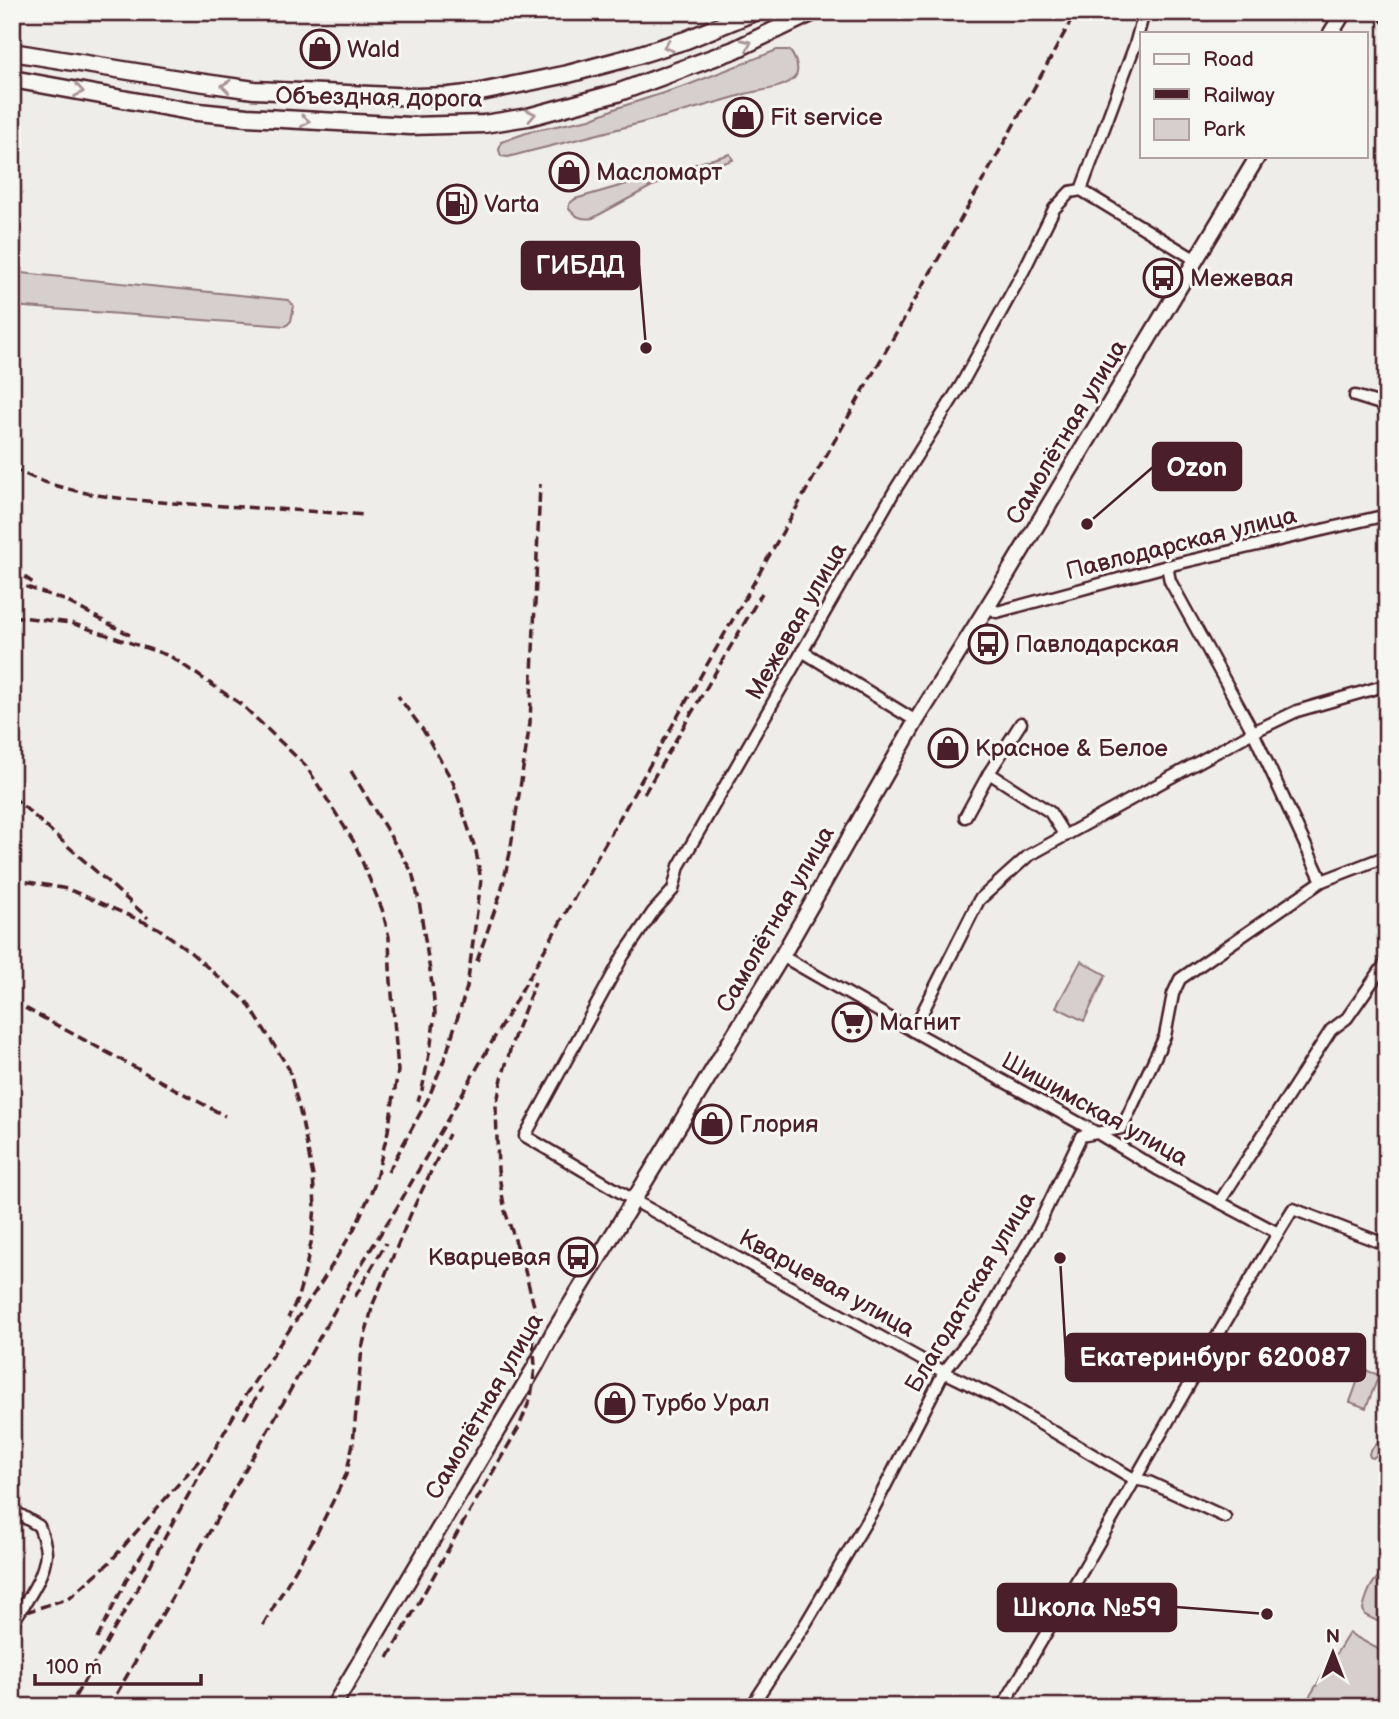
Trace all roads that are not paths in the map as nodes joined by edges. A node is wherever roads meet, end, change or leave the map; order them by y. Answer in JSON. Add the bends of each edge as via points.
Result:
{"nodes":[{"id":1,"x":754,"y":12,"type":"edge"},
{"id":2,"x":813,"y":12,"type":"edge"},
{"id":3,"x":1144,"y":12,"type":"edge"},
{"id":4,"x":1344,"y":12,"type":"edge"},
{"id":5,"x":1383,"y":12,"type":"edge"},
{"id":6,"x":1387,"y":18,"type":"edge"},
{"id":7,"x":1332,"y":32,"type":"edge"},
{"id":8,"x":12,"y":52,"type":"edge"},
{"id":9,"x":12,"y":79,"type":"edge"},
{"id":10,"x":1257,"y":158,"type":"edge"},
{"id":11,"x":1081,"y":190,"type":"junction"},
{"id":12,"x":1196,"y":260,"type":"junction"},
{"id":13,"x":1355,"y":396,"type":"dead end"},
{"id":14,"x":1387,"y":406,"type":"edge"},
{"id":15,"x":1387,"y":515,"type":"edge"},
{"id":16,"x":1167,"y":566,"type":"junction"},
{"id":17,"x":988,"y":606,"type":"junction"},
{"id":18,"x":802,"y":650,"type":"junction"},
{"id":19,"x":1387,"y":685,"type":"edge"},
{"id":20,"x":916,"y":721,"type":"junction"},
{"id":21,"x":1021,"y":723,"type":"dead end"},
{"id":22,"x":1253,"y":732,"type":"junction"},
{"id":23,"x":989,"y":774,"type":"junction"},
{"id":24,"x":965,"y":817,"type":"dead end"},
{"id":25,"x":1065,"y":836,"type":"junction"},
{"id":26,"x":1387,"y":856,"type":"edge"},
{"id":27,"x":1322,"y":881,"type":"junction"},
{"id":28,"x":782,"y":956,"type":"junction"},
{"id":29,"x":1387,"y":961,"type":"edge"},
{"id":30,"x":912,"y":1031,"type":"junction"},
{"id":31,"x":1100,"y":1134,"type":"junction"},
{"id":32,"x":633,"y":1200,"type":"junction"},
{"id":33,"x":1220,"y":1201,"type":"junction"},
{"id":34,"x":1278,"y":1233,"type":"junction"},
{"id":35,"x":1387,"y":1245,"type":"edge"},
{"id":36,"x":944,"y":1372,"type":"junction"},
{"id":37,"x":1134,"y":1479,"type":"junction"},
{"id":38,"x":12,"y":1510,"type":"edge"},
{"id":39,"x":1225,"y":1517,"type":"dead end"},
{"id":40,"x":12,"y":1624,"type":"edge"},
{"id":41,"x":333,"y":1707,"type":"edge"},
{"id":42,"x":751,"y":1707,"type":"edge"},
{"id":43,"x":1002,"y":1707,"type":"edge"}],
"edges":[{"from":1,"to":8,"type":"main road","name":"Объездная дорога","one_way":true,"via":[[628,58],[449,96],[254,90]]},
{"from":9,"to":2,"type":"main road","name":"Объездная дорога","one_way":true,"via":[[247,117],[410,126],[484,124],[617,93],[734,50]]},
{"from":3,"to":11,"type":"street"},
{"from":4,"to":7,"type":"main road"},
{"from":5,"to":6,"type":"street"},
{"from":10,"to":12,"type":"main road","name":"Самолётная улица"},
{"from":11,"to":12,"type":"street"},
{"from":11,"to":18,"type":"street","name":"Межевая улица","via":[[1070,192],[1054,209],[961,386]]},
{"from":12,"to":17,"type":"main road","name":"Самолётная улица"},
{"from":13,"to":14,"type":"street"},
{"from":15,"to":16,"type":"street","name":"Павлодарская улица"},
{"from":16,"to":17,"type":"street","name":"Павлодарская улица","via":[[997,612]]},
{"from":16,"to":22,"type":"street","via":[[1170,581]]},
{"from":17,"to":20,"type":"main road","name":"Самолётная улица"},
{"from":18,"to":20,"type":"street"},
{"from":18,"to":32,"type":"street","name":"Межевая улица","via":[[679,866],[673,890],[623,956],[525,1136]]},
{"from":19,"to":22,"type":"street","via":[[1297,711]]},
{"from":20,"to":28,"type":"main road","name":"Самолётная улица"},
{"from":21,"to":23,"type":"street"},
{"from":22,"to":25,"type":"street"},
{"from":22,"to":27,"type":"street"},
{"from":23,"to":24,"type":"street"},
{"from":23,"to":25,"type":"street","via":[[1050,812]]},
{"from":25,"to":30,"type":"street","via":[[1028,856],[979,900]]},
{"from":26,"to":27,"type":"street","name":"Благодатская улица"},
{"from":27,"to":31,"type":"street","name":"Благодатская улица","via":[[1180,979],[1165,1036],[1122,1128]]},
{"from":28,"to":30,"type":"street","name":"Шишимская улица"},
{"from":28,"to":32,"type":"main road","name":"Самолётная улица"},
{"from":29,"to":33,"type":"street","via":[[1347,1018],[1331,1030]]},
{"from":30,"to":31,"type":"street","name":"Шишимская улица"},
{"from":31,"to":33,"type":"street","name":"Шишимская улица"},
{"from":31,"to":36,"type":"street","name":"Благодатская улица","via":[[1081,1136],[1038,1226],[984,1320]]},
{"from":32,"to":36,"type":"street","name":"Кварцевая улица"},
{"from":32,"to":41,"type":"main road","name":"Самолётная улица"},
{"from":33,"to":34,"type":"street","name":"Шишимская улица"},
{"from":34,"to":35,"type":"street","via":[[1293,1209]]},
{"from":34,"to":37,"type":"street"},
{"from":36,"to":37,"type":"street","name":"Кварцевая улица"},
{"from":36,"to":42,"type":"street","name":"Благодатская улица","via":[[873,1510]]},
{"from":37,"to":39,"type":"street","name":"Кварцевая улица"},
{"from":37,"to":43,"type":"street"},
{"from":38,"to":40,"type":"street","via":[[39,1526],[46,1550],[36,1584]]}]}
